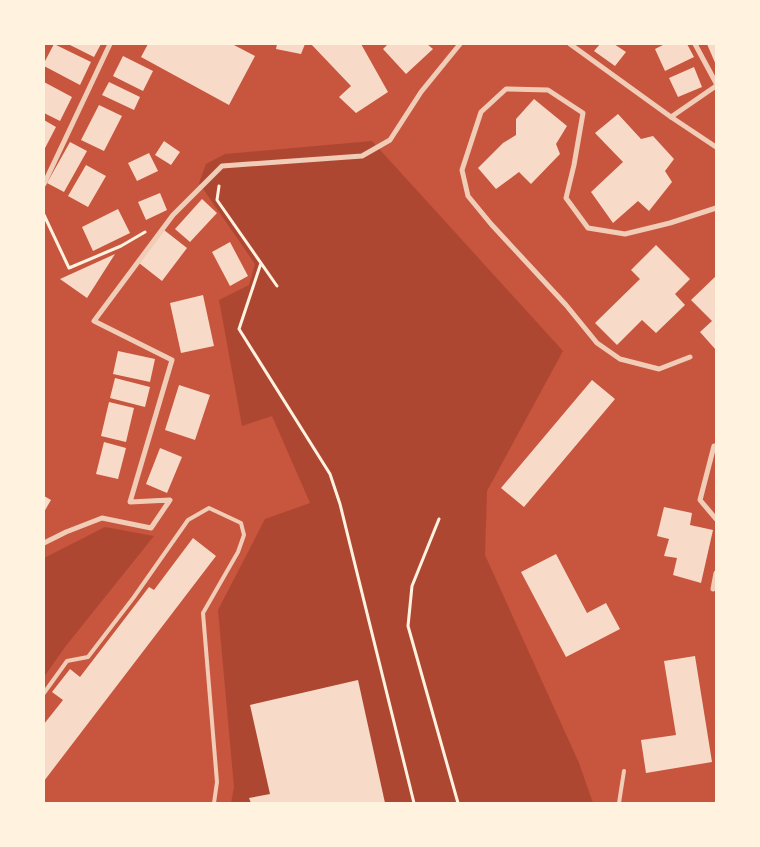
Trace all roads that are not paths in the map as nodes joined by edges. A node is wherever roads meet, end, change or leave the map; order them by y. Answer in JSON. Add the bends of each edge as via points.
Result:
{"nodes":[{"id":1,"x":110,"y":44,"type":"edge"},
{"id":2,"x":460,"y":44,"type":"edge"},
{"id":3,"x":570,"y":44,"type":"edge"},
{"id":4,"x":695,"y":44,"type":"edge"},
{"id":5,"x":716,"y":84,"type":"edge"},
{"id":6,"x":671,"y":117,"type":"junction"},
{"id":7,"x":716,"y":147,"type":"edge"},
{"id":8,"x":44,"y":184,"type":"edge"},
{"id":9,"x":716,"y":208,"type":"edge"},
{"id":10,"x":690,"y":357,"type":"dead end"},
{"id":11,"x":716,"y":446,"type":"edge"},
{"id":12,"x":716,"y":519,"type":"edge"},
{"id":13,"x":44,"y":543,"type":"edge"},
{"id":14,"x":716,"y":573,"type":"edge"},
{"id":15,"x":712,"y":589,"type":"dead end"},
{"id":16,"x":44,"y":693,"type":"edge"},
{"id":17,"x":624,"y":771,"type":"dead end"},
{"id":18,"x":214,"y":803,"type":"edge"},
{"id":19,"x":619,"y":803,"type":"edge"}],
"edges":[{"from":1,"to":8,"type":"street"},
{"from":2,"to":13,"type":"street","via":[[421,92],[390,140],[362,156],[222,166],[173,215],[94,321],[172,360],[130,502],[170,500],[151,528],[102,518]]},
{"from":3,"to":6,"type":"street"},
{"from":4,"to":5,"type":"street"},
{"from":5,"to":6,"type":"street"},
{"from":6,"to":7,"type":"street"},
{"from":9,"to":10,"type":"street","via":[[625,234],[588,228],[566,198],[583,113],[548,90],[506,89],[481,112],[462,170],[468,196],[597,343],[620,359],[659,369]]},
{"from":11,"to":12,"type":"street","via":[[700,500]]},
{"from":14,"to":15,"type":"street"},
{"from":16,"to":18,"type":"lane","via":[[67,661],[88,658],[188,520],[209,508],[241,524],[244,535],[238,552],[203,613],[217,782]]},
{"from":17,"to":19,"type":"lane"}]}
